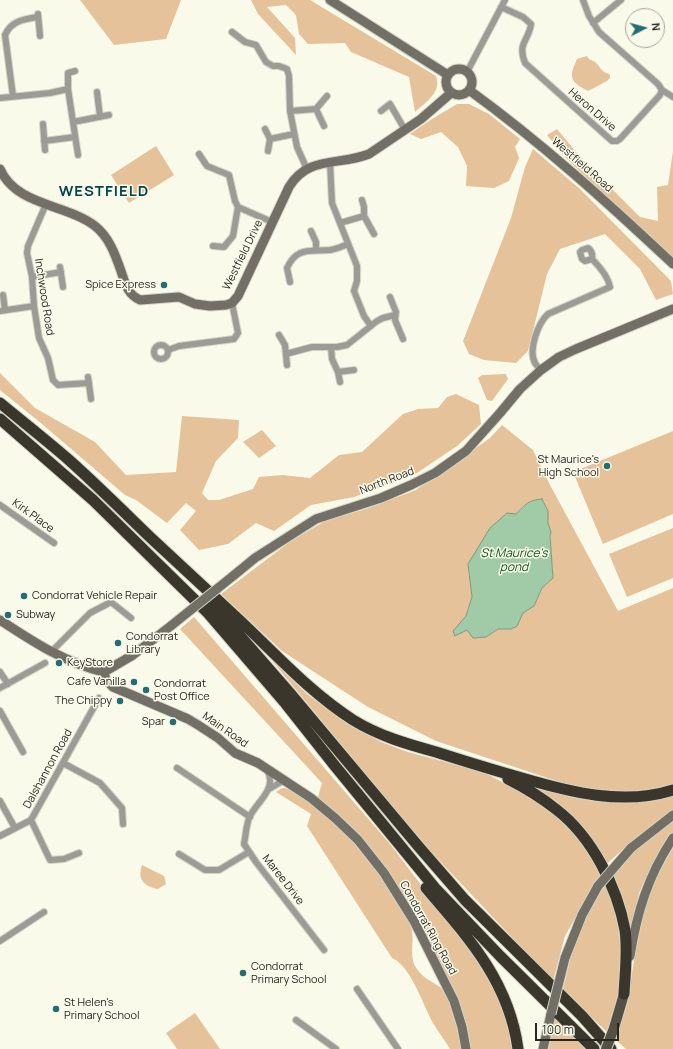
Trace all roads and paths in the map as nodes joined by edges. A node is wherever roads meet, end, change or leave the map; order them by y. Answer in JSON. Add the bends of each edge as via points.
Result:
{"nodes":[{"id":1,"x":330,"y":0,"type":"edge"},
{"id":2,"x":505,"y":0,"type":"edge"},
{"id":3,"x":583,"y":0,"type":"edge"},
{"id":4,"x":621,"y":0,"type":"edge"},
{"id":5,"x":501,"y":7,"type":"junction"},
{"id":6,"x":593,"y":23,"type":"junction"},
{"id":7,"x":232,"y":32,"type":"dead end"},
{"id":8,"x":40,"y":36,"type":"dead end"},
{"id":9,"x":3,"y":46,"type":"edge"},
{"id":10,"x":75,"y":71,"type":"dead end"},
{"id":11,"x":467,"y":72,"type":"junction"},
{"id":12,"x":448,"y":75,"type":"junction"},
{"id":13,"x":68,"y":89,"type":"junction"},
{"id":14,"x":469,"y":90,"type":"junction"},
{"id":15,"x":662,"y":90,"type":"junction"},
{"id":16,"x":97,"y":92,"type":"dead end"},
{"id":17,"x":450,"y":92,"type":"junction"},
{"id":18,"x":13,"y":96,"type":"junction"},
{"id":19,"x":327,"y":96,"type":"dead end"},
{"id":20,"x":673,"y":97,"type":"edge"},
{"id":21,"x":0,"y":98,"type":"edge"},
{"id":22,"x":316,"y":109,"type":"junction"},
{"id":23,"x":290,"y":111,"type":"junction"},
{"id":24,"x":381,"y":111,"type":"dead end"},
{"id":25,"x":109,"y":115,"type":"dead end"},
{"id":26,"x":100,"y":117,"type":"junction"},
{"id":27,"x":73,"y":122,"type":"junction"},
{"id":28,"x":43,"y":124,"type":"dead end"},
{"id":29,"x":324,"y":126,"type":"dead end"},
{"id":30,"x":265,"y":130,"type":"dead end"},
{"id":31,"x":405,"y":130,"type":"junction"},
{"id":32,"x":294,"y":134,"type":"junction"},
{"id":33,"x":75,"y":137,"type":"junction"},
{"id":34,"x":270,"y":139,"type":"junction"},
{"id":35,"x":44,"y":141,"type":"junction"},
{"id":36,"x":45,"y":150,"type":"dead end"},
{"id":37,"x":268,"y":151,"type":"dead end"},
{"id":38,"x":78,"y":154,"type":"dead end"},
{"id":39,"x":199,"y":154,"type":"dead end"},
{"id":40,"x":330,"y":162,"type":"junction"},
{"id":41,"x":0,"y":169,"type":"edge"},
{"id":42,"x":307,"y":169,"type":"junction"},
{"id":43,"x":362,"y":200,"type":"dead end"},
{"id":44,"x":46,"y":204,"type":"junction"},
{"id":45,"x":238,"y":207,"type":"junction"},
{"id":46,"x":364,"y":216,"type":"junction"},
{"id":47,"x":272,"y":222,"type":"junction"},
{"id":48,"x":340,"y":223,"type":"junction"},
{"id":49,"x":311,"y":231,"type":"dead end"},
{"id":50,"x":374,"y":234,"type":"dead end"},
{"id":51,"x":348,"y":244,"type":"junction"},
{"id":52,"x":213,"y":246,"type":"dead end"},
{"id":53,"x":316,"y":250,"type":"junction"},
{"id":54,"x":592,"y":259,"type":"dead end"},
{"id":55,"x":673,"y":264,"type":"edge"},
{"id":56,"x":32,"y":277,"type":"junction"},
{"id":57,"x":290,"y":282,"type":"dead end"},
{"id":58,"x":63,"y":286,"type":"dead end"},
{"id":59,"x":3,"y":295,"type":"dead end"},
{"id":60,"x":390,"y":297,"type":"dead end"},
{"id":61,"x":232,"y":303,"type":"junction"},
{"id":62,"x":34,"y":306,"type":"junction"},
{"id":63,"x":673,"y":309,"type":"edge"},
{"id":64,"x":3,"y":310,"type":"edge"},
{"id":65,"x":396,"y":315,"type":"junction"},
{"id":66,"x":371,"y":326,"type":"junction"},
{"id":67,"x":279,"y":335,"type":"dead end"},
{"id":68,"x":403,"y":339,"type":"dead end"},
{"id":69,"x":331,"y":347,"type":"junction"},
{"id":70,"x":168,"y":350,"type":"dead end"},
{"id":71,"x":286,"y":354,"type":"junction"},
{"id":72,"x":288,"y":365,"type":"dead end"},
{"id":73,"x":354,"y":370,"type":"dead end"},
{"id":74,"x":542,"y":370,"type":"junction"},
{"id":75,"x":338,"y":372,"type":"junction"},
{"id":76,"x":340,"y":382,"type":"dead end"},
{"id":77,"x":91,"y":399,"type":"dead end"},
{"id":78,"x":0,"y":403,"type":"edge"},
{"id":79,"x":0,"y":419,"type":"edge"},
{"id":80,"x":0,"y":505,"type":"edge"},
{"id":81,"x":152,"y":538,"type":"junction"},
{"id":82,"x":54,"y":543,"type":"dead end"},
{"id":83,"x":131,"y":618,"type":"dead end"},
{"id":84,"x":0,"y":620,"type":"edge"},
{"id":85,"x":51,"y":652,"type":"junction"},
{"id":86,"x":45,"y":662,"type":"dead end"},
{"id":87,"x":0,"y":672,"type":"edge"},
{"id":88,"x":104,"y":672,"type":"junction"},
{"id":89,"x":8,"y":684,"type":"junction"},
{"id":90,"x":0,"y":688,"type":"edge"},
{"id":91,"x":99,"y":698,"type":"dead end"},
{"id":92,"x":0,"y":711,"type":"edge"},
{"id":93,"x":23,"y":752,"type":"dead end"},
{"id":94,"x":63,"y":763,"type":"junction"},
{"id":95,"x":177,"y":768,"type":"dead end"},
{"id":96,"x":265,"y":768,"type":"junction"},
{"id":97,"x":488,"y":769,"type":"junction"},
{"id":98,"x":287,"y":782,"type":"junction"},
{"id":99,"x":269,"y":789,"type":"junction"},
{"id":100,"x":673,"y":790,"type":"edge"},
{"id":101,"x":311,"y":798,"type":"joint"},
{"id":102,"x":0,"y":800,"type":"edge"},
{"id":103,"x":364,"y":801,"type":"junction"},
{"id":104,"x":673,"y":815,"type":"edge"},
{"id":105,"x":250,"y":817,"type":"junction"},
{"id":106,"x":31,"y":820,"type":"junction"},
{"id":107,"x":123,"y":824,"type":"dead end"},
{"id":108,"x":15,"y":828,"type":"junction"},
{"id":109,"x":0,"y":836,"type":"edge"},
{"id":110,"x":673,"y":838,"type":"edge"},
{"id":111,"x":249,"y":852,"type":"junction"},
{"id":112,"x":80,"y":853,"type":"dead end"},
{"id":113,"x":179,"y":854,"type":"dead end"},
{"id":114,"x":44,"y":912,"type":"dead end"},
{"id":115,"x":0,"y":941,"type":"edge"},
{"id":116,"x":324,"y":950,"type":"dead end"},
{"id":117,"x":357,"y":989,"type":"dead end"},
{"id":118,"x":624,"y":994,"type":"junction"},
{"id":119,"x":582,"y":1016,"type":"junction"},
{"id":120,"x":296,"y":1020,"type":"dead end"},
{"id":121,"x":336,"y":1049,"type":"edge"},
{"id":122,"x":398,"y":1049,"type":"edge"},
{"id":123,"x":466,"y":1049,"type":"edge"},
{"id":124,"x":518,"y":1049,"type":"edge"},
{"id":125,"x":542,"y":1049,"type":"edge"},
{"id":126,"x":594,"y":1049,"type":"edge"},
{"id":127,"x":606,"y":1049,"type":"edge"},
{"id":128,"x":612,"y":1049,"type":"edge"},
{"id":129,"x":617,"y":1049,"type":"edge"}],
"edges":[{"from":1,"to":12,"type":"street"},
{"from":2,"to":5,"type":"street"},
{"from":3,"to":6,"type":"street"},
{"from":4,"to":6,"type":"street"},
{"from":5,"to":11,"type":"street"},
{"from":5,"to":15,"type":"street","name":"Heron Drive","via":[[523,17],[531,24],[522,44],[525,63],[612,141],[617,142],[620,139]]},
{"from":6,"to":15,"type":"street"},
{"from":7,"to":23,"type":"street","via":[[245,42],[256,45],[266,62],[287,69]]},
{"from":8,"to":9,"type":"street","via":[[38,16],[21,20],[8,27]]},
{"from":9,"to":18,"type":"street"},
{"from":10,"to":13,"type":"street","via":[[68,73]]},
{"from":11,"to":12,"type":"street","via":[[460,69]]},
{"from":11,"to":14,"type":"street","via":[[472,84]]},
{"from":12,"to":17,"type":"street","via":[[446,85]]},
{"from":13,"to":18,"type":"street"},
{"from":13,"to":27,"type":"street"},
{"from":14,"to":17,"type":"street","via":[[459,95]]},
{"from":14,"to":55,"type":"street","name":"Westfield Road","via":[[562,163]]},
{"from":15,"to":20,"type":"street"},
{"from":16,"to":26,"type":"street"},
{"from":17,"to":31,"type":"street","name":"Westfield Drive"},
{"from":18,"to":21,"type":"street"},
{"from":19,"to":22,"type":"street"},
{"from":22,"to":23,"type":"street"},
{"from":22,"to":29,"type":"street"},
{"from":23,"to":32,"type":"street"},
{"from":24,"to":31,"type":"street","via":[[390,104]]},
{"from":25,"to":26,"type":"street"},
{"from":26,"to":27,"type":"street"},
{"from":27,"to":33,"type":"street"},
{"from":28,"to":35,"type":"street"},
{"from":30,"to":34,"type":"street"},
{"from":31,"to":40,"type":"street","name":"Westfield Drive","via":[[362,157]]},
{"from":32,"to":34,"type":"street"},
{"from":32,"to":42,"type":"street"},
{"from":33,"to":35,"type":"street"},
{"from":33,"to":38,"type":"street"},
{"from":34,"to":37,"type":"street"},
{"from":35,"to":36,"type":"street"},
{"from":39,"to":45,"type":"street","via":[[208,166],[228,175]]},
{"from":40,"to":42,"type":"street","name":"Westfield Drive"},
{"from":40,"to":48,"type":"street","via":[[332,203]]},
{"from":41,"to":44,"type":"street","name":"Westfield Drive","via":[[2,175],[22,193]]},
{"from":42,"to":47,"type":"street","name":"Westfield Drive","via":[[293,181]]},
{"from":43,"to":46,"type":"street"},
{"from":44,"to":56,"type":"street","name":"Inchwood Road","via":[[28,246]]},
{"from":44,"to":61,"type":"street","name":"Westfield Drive","via":[[90,222],[101,230],[108,240],[128,290],[135,298],[179,298],[210,306]]},
{"from":45,"to":47,"type":"street"},
{"from":45,"to":52,"type":"street","via":[[232,236],[224,247]]},
{"from":46,"to":48,"type":"street"},
{"from":46,"to":50,"type":"street"},
{"from":47,"to":61,"type":"street","name":"Westfield Drive","via":[[238,296]]},
{"from":48,"to":51,"type":"street"},
{"from":49,"to":53,"type":"street","via":[[316,242]]},
{"from":51,"to":53,"type":"street","via":[[331,250]]},
{"from":51,"to":66,"type":"street","via":[[357,266],[354,291]]},
{"from":53,"to":57,"type":"street","via":[[308,250],[297,255],[289,264],[287,268]]},
{"from":54,"to":74,"type":"street","via":[[601,269],[610,287],[548,314],[543,319],[535,339],[533,355]]},
{"from":56,"to":58,"type":"street","via":[[61,269]]},
{"from":56,"to":62,"type":"street","name":"Inchwood Road"},
{"from":59,"to":64,"type":"street"},
{"from":60,"to":65,"type":"street"},
{"from":61,"to":70,"type":"street","via":[[238,333],[234,339],[179,346]]},
{"from":62,"to":64,"type":"street"},
{"from":62,"to":77,"type":"street","name":"Inchwood Road","via":[[39,338],[48,358],[53,380],[58,386],[88,380]]},
{"from":63,"to":74,"type":"street","name":"North Road","via":[[576,349],[559,357]]},
{"from":65,"to":66,"type":"street","via":[[383,318]]},
{"from":65,"to":68,"type":"street","via":[[395,320]]},
{"from":66,"to":69,"type":"street","via":[[347,344]]},
{"from":67,"to":71,"type":"street","via":[[285,345]]},
{"from":69,"to":71,"type":"street","via":[[312,347]]},
{"from":69,"to":75,"type":"street","via":[[332,359]]},
{"from":71,"to":72,"type":"street"},
{"from":73,"to":75,"type":"street"},
{"from":74,"to":88,"type":"street","name":"North Road","bridge":true,"via":[[520,390],[466,451],[435,473],[381,498],[316,519],[255,558],[133,655]]},
{"from":75,"to":76,"type":"street"},
{"from":78,"to":81,"type":"highway","via":[[69,460]]},
{"from":79,"to":103,"type":"highway","via":[[93,500],[207,612]]},
{"from":80,"to":82,"type":"street","name":"Kirk Place"},
{"from":81,"to":97,"type":"highway","via":[[328,703],[384,736]]},
{"from":81,"to":119,"type":"highway","via":[[249,644],[465,900]]},
{"from":83,"to":85,"type":"street","via":[[111,602],[90,613]]},
{"from":84,"to":85,"type":"street"},
{"from":85,"to":88,"type":"street","via":[[76,664]]},
{"from":86,"to":89,"type":"street"},
{"from":87,"to":89,"type":"street"},
{"from":88,"to":96,"type":"street","name":"Main Road","via":[[106,680],[113,687],[188,719],[218,738],[235,754]]},
{"from":89,"to":90,"type":"street"},
{"from":91,"to":94,"type":"street","name":"Dalshannon Road"},
{"from":92,"to":93,"type":"street"},
{"from":94,"to":106,"type":"street","name":"Dalshannon Road"},
{"from":94,"to":107,"type":"street","via":[[100,783],[122,808]]},
{"from":95,"to":105,"type":"street"},
{"from":96,"to":98,"type":"street","name":"Main Road"},
{"from":96,"to":99,"type":"street","via":[[270,775]]},
{"from":97,"to":100,"type":"highway","via":[[557,788],[603,796],[634,797]]},
{"from":97,"to":118,"type":"highway","via":[[528,790],[558,811],[582,834],[606,873],[625,931]]},
{"from":98,"to":99,"type":"street","via":[[281,782]]},
{"from":98,"to":101,"type":"street","name":"Main Road"},
{"from":99,"to":105,"type":"street","name":"Maree Drive"},
{"from":101,"to":123,"type":"street","name":"Condorrat Ring Road","via":[[358,840],[384,873],[417,928],[454,1001]]},
{"from":102,"to":108,"type":"street"},
{"from":103,"to":124,"type":"highway","via":[[413,872],[484,959],[508,1007]]},
{"from":103,"to":126,"type":"highway","via":[[435,888]]},
{"from":104,"to":125,"type":"street","bridge":true,"via":[[631,848],[598,886],[582,915],[565,958]]},
{"from":105,"to":111,"type":"street","name":"Maree Drive","via":[[244,844]]},
{"from":106,"to":108,"type":"street","name":"Dalshannon Road"},
{"from":106,"to":112,"type":"street","via":[[50,860],[64,859]]},
{"from":108,"to":109,"type":"street","name":"Dalshannon Road"},
{"from":110,"to":118,"type":"street","via":[[643,896],[633,936]]},
{"from":111,"to":113,"type":"street","via":[[219,870],[205,870]]},
{"from":111,"to":116,"type":"street","name":"Maree Drive"},
{"from":114,"to":115,"type":"street"},
{"from":117,"to":122,"type":"street"},
{"from":118,"to":127,"type":"main road","bridge":true},
{"from":119,"to":128,"type":"highway"},
{"from":119,"to":129,"type":"highway"},
{"from":120,"to":121,"type":"street"}]}
